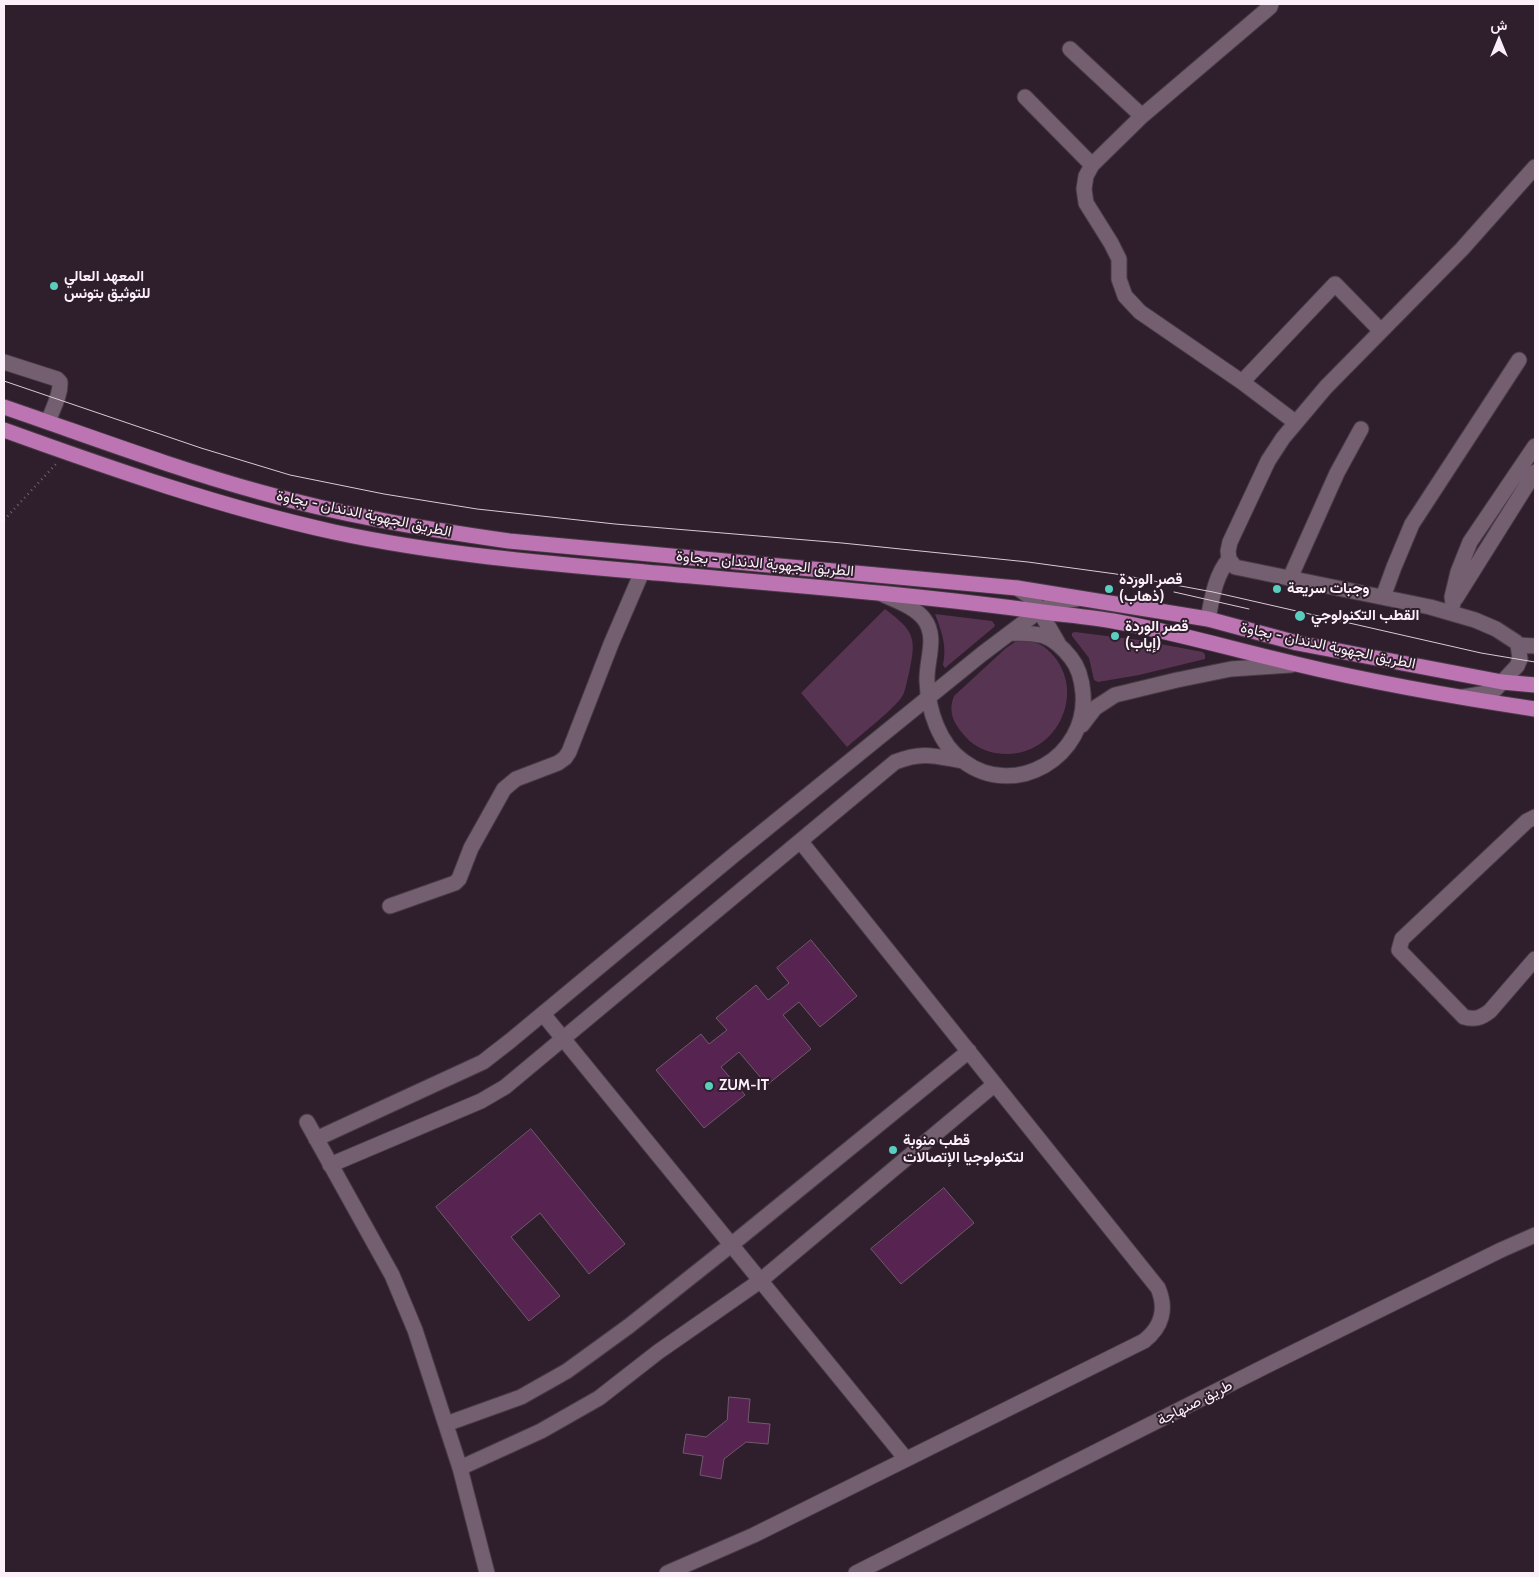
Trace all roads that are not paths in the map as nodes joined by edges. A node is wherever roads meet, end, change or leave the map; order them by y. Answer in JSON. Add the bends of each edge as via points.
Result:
{"nodes":[{"id":1,"x":1271,"y":4,"type":"edge"},
{"id":2,"x":1070,"y":49,"type":"dead end"},
{"id":3,"x":1025,"y":97,"type":"dead end"},
{"id":4,"x":1142,"y":116,"type":"junction"},
{"id":5,"x":1092,"y":165,"type":"junction"},
{"id":6,"x":1535,"y":167,"type":"edge"},
{"id":7,"x":1380,"y":330,"type":"junction"},
{"id":8,"x":1520,"y":360,"type":"dead end"},
{"id":9,"x":4,"y":362,"type":"edge"},
{"id":10,"x":1242,"y":382,"type":"junction"},
{"id":11,"x":4,"y":407,"type":"edge"},
{"id":12,"x":27,"y":415,"type":"junction"},
{"id":13,"x":48,"y":422,"type":"junction"},
{"id":14,"x":1295,"y":422,"type":"junction"},
{"id":15,"x":1361,"y":429,"type":"dead end"},
{"id":16,"x":11,"y":433,"type":"edge"},
{"id":17,"x":1535,"y":446,"type":"edge"},
{"id":18,"x":1535,"y":472,"type":"edge"},
{"id":19,"x":1229,"y":559,"type":"junction"},
{"id":20,"x":642,"y":572,"type":"junction"},
{"id":21,"x":1290,"y":578,"type":"junction"},
{"id":22,"x":1017,"y":588,"type":"junction"},
{"id":23,"x":881,"y":593,"type":"junction"},
{"id":24,"x":1383,"y":597,"type":"junction"},
{"id":25,"x":1085,"y":598,"type":"junction"},
{"id":26,"x":1450,"y":608,"type":"junction"},
{"id":27,"x":1039,"y":611,"type":"junction"},
{"id":28,"x":1208,"y":619,"type":"junction"},
{"id":29,"x":1012,"y":632,"type":"junction"},
{"id":30,"x":1202,"y":640,"type":"junction"},
{"id":31,"x":1058,"y":643,"type":"junction"},
{"id":32,"x":1518,"y":645,"type":"junction"},
{"id":33,"x":1535,"y":646,"type":"edge"},
{"id":34,"x":1296,"y":664,"type":"junction"},
{"id":35,"x":1502,"y":682,"type":"junction"},
{"id":36,"x":1535,"y":685,"type":"edge"},
{"id":37,"x":928,"y":696,"type":"junction"},
{"id":38,"x":1458,"y":697,"type":"junction"},
{"id":39,"x":1535,"y":709,"type":"edge"},
{"id":40,"x":1079,"y":728,"type":"junction"},
{"id":41,"x":963,"y":762,"type":"junction"},
{"id":42,"x":1535,"y":817,"type":"edge"},
{"id":43,"x":801,"y":842,"type":"junction"},
{"id":44,"x":390,"y":906,"type":"dead end"},
{"id":45,"x":1535,"y":959,"type":"edge"},
{"id":46,"x":543,"y":1014,"type":"junction"},
{"id":47,"x":563,"y":1039,"type":"junction"},
{"id":48,"x":969,"y":1051,"type":"junction"},
{"id":49,"x":996,"y":1084,"type":"junction"},
{"id":50,"x":307,"y":1122,"type":"dead end"},
{"id":51,"x":316,"y":1139,"type":"junction"},
{"id":52,"x":330,"y":1164,"type":"junction"},
{"id":53,"x":1535,"y":1235,"type":"edge"},
{"id":54,"x":731,"y":1245,"type":"junction"},
{"id":55,"x":760,"y":1280,"type":"junction"},
{"id":56,"x":446,"y":1424,"type":"junction"},
{"id":57,"x":906,"y":1459,"type":"junction"},
{"id":58,"x":460,"y":1468,"type":"junction"},
{"id":59,"x":487,"y":1573,"type":"edge"},
{"id":60,"x":667,"y":1573,"type":"edge"},
{"id":61,"x":856,"y":1573,"type":"edge"}],
"edges":[{"from":1,"to":4,"type":"street"},
{"from":2,"to":4,"type":"street"},
{"from":3,"to":5,"type":"street"},
{"from":4,"to":5,"type":"street"},
{"from":5,"to":10,"type":"street","via":[[1086,176],[1086,203],[1119,259],[1119,279],[1125,296],[1140,312]]},
{"from":6,"to":7,"type":"street","via":[[1462,249]]},
{"from":7,"to":10,"type":"street","via":[[1335,284]]},
{"from":7,"to":14,"type":"street"},
{"from":8,"to":24,"type":"street","via":[[1412,524]]},
{"from":9,"to":13,"type":"street","via":[[60,382]]},
{"from":10,"to":14,"type":"street"},
{"from":11,"to":12,"type":"main road","name":"الطريق الجهوية الدندان - بجاوة"},
{"from":12,"to":13,"type":"main road","name":"الطريق الجهوية الدندان - بجاوة"},
{"from":12,"to":16,"type":"main road"},
{"from":13,"to":22,"type":"main road","name":"الطريق الجهوية الدندان - بجاوة","via":[[260,492],[426,530],[509,541]]},
{"from":14,"to":19,"type":"street","via":[[1268,461],[1239,521],[1230,542]]},
{"from":15,"to":21,"type":"street","via":[[1333,481]]},
{"from":16,"to":20,"type":"main road","name":"الطريق الجهوية الدندان - بجاوة","via":[[175,489],[334,532],[513,560]]},
{"from":17,"to":26,"type":"street","via":[[1470,542],[1458,572]]},
{"from":18,"to":26,"type":"street"},
{"from":19,"to":21,"type":"street","via":[[1236,567]]},
{"from":19,"to":28,"type":"street","via":[[1221,568]]},
{"from":20,"to":23,"type":"main road","name":"الطريق الجهوية الدندان - بجاوة"},
{"from":20,"to":44,"type":"street","via":[[565,758],[516,779],[504,789],[455,883]]},
{"from":21,"to":24,"type":"street"},
{"from":22,"to":25,"type":"main road","name":"الطريق الجهوية الدندان - بجاوة"},
{"from":22,"to":27,"type":"street","via":[[1032,598]]},
{"from":23,"to":27,"type":"main road","name":"الطريق الجهوية الدندان - بجاوة"},
{"from":23,"to":37,"type":"street","via":[[915,610],[924,620],[931,643]]},
{"from":24,"to":26,"type":"street"},
{"from":25,"to":27,"type":"street","via":[[1057,602]]},
{"from":25,"to":28,"type":"main road","name":"الطريق الجهوية الدندان - بجاوة"},
{"from":26,"to":32,"type":"street","via":[[1496,629]]},
{"from":27,"to":29,"type":"street"},
{"from":27,"to":30,"type":"main road","name":"الطريق الجهوية الدندان - بجاوة","via":[[1112,621]]},
{"from":27,"to":31,"type":"street"},
{"from":28,"to":30,"type":"main road"},
{"from":28,"to":35,"type":"main road","name":"الطريق الجهوية الدندان - بجاوة","via":[[1297,643]]},
{"from":29,"to":31,"type":"street","via":[[1038,633]]},
{"from":29,"to":37,"type":"street"},
{"from":30,"to":34,"type":"main road","name":"الطريق الجهوية الدندان - بجاوة"},
{"from":31,"to":40,"type":"street","via":[[1073,661],[1082,682],[1084,705]]},
{"from":32,"to":33,"type":"street"},
{"from":32,"to":35,"type":"street","via":[[1520,659],[1517,666]]},
{"from":34,"to":38,"type":"main road","name":"الطريق الجهوية الدندان - بجاوة"},
{"from":34,"to":40,"type":"street","via":[[1231,669],[1115,695],[1095,708]]},
{"from":35,"to":36,"type":"main road","name":"الطريق الجهوية الدندان - بجاوة"},
{"from":35,"to":38,"type":"street","via":[[1493,692]]},
{"from":37,"to":41,"type":"street","via":[[943,739]]},
{"from":37,"to":46,"type":"street"},
{"from":38,"to":39,"type":"main road","name":"الطريق الجهوية الدندان - بجاوة"},
{"from":40,"to":41,"type":"street","via":[[1067,748],[1050,763],[1029,773],[1006,776],[983,772]]},
{"from":41,"to":43,"type":"street","via":[[930,755],[912,756],[895,762]]},
{"from":42,"to":45,"type":"street","via":[[1402,939],[1399,950],[1464,1017],[1471,1019],[1481,1018],[1490,1011]]},
{"from":43,"to":47,"type":"street"},
{"from":43,"to":48,"type":"street"},
{"from":46,"to":47,"type":"street"},
{"from":46,"to":51,"type":"street","via":[[483,1062]]},
{"from":47,"to":52,"type":"street","via":[[505,1087],[481,1101]]},
{"from":47,"to":54,"type":"street"},
{"from":48,"to":49,"type":"street"},
{"from":48,"to":54,"type":"street"},
{"from":49,"to":55,"type":"street"},
{"from":49,"to":57,"type":"street","via":[[1158,1288],[1162,1315],[1156,1330],[1144,1341]]},
{"from":50,"to":51,"type":"street"},
{"from":51,"to":52,"type":"street"},
{"from":52,"to":56,"type":"street","via":[[392,1275],[415,1330]]},
{"from":53,"to":61,"type":"street","name":"طريق صنهاجة","via":[[1268,1365]]},
{"from":54,"to":55,"type":"street"},
{"from":54,"to":56,"type":"street","via":[[568,1371],[521,1397]]},
{"from":55,"to":57,"type":"street"},
{"from":55,"to":58,"type":"street","via":[[599,1398],[541,1431]]},
{"from":56,"to":58,"type":"street"},
{"from":57,"to":60,"type":"street","via":[[754,1535]]},
{"from":58,"to":59,"type":"street"}]}
